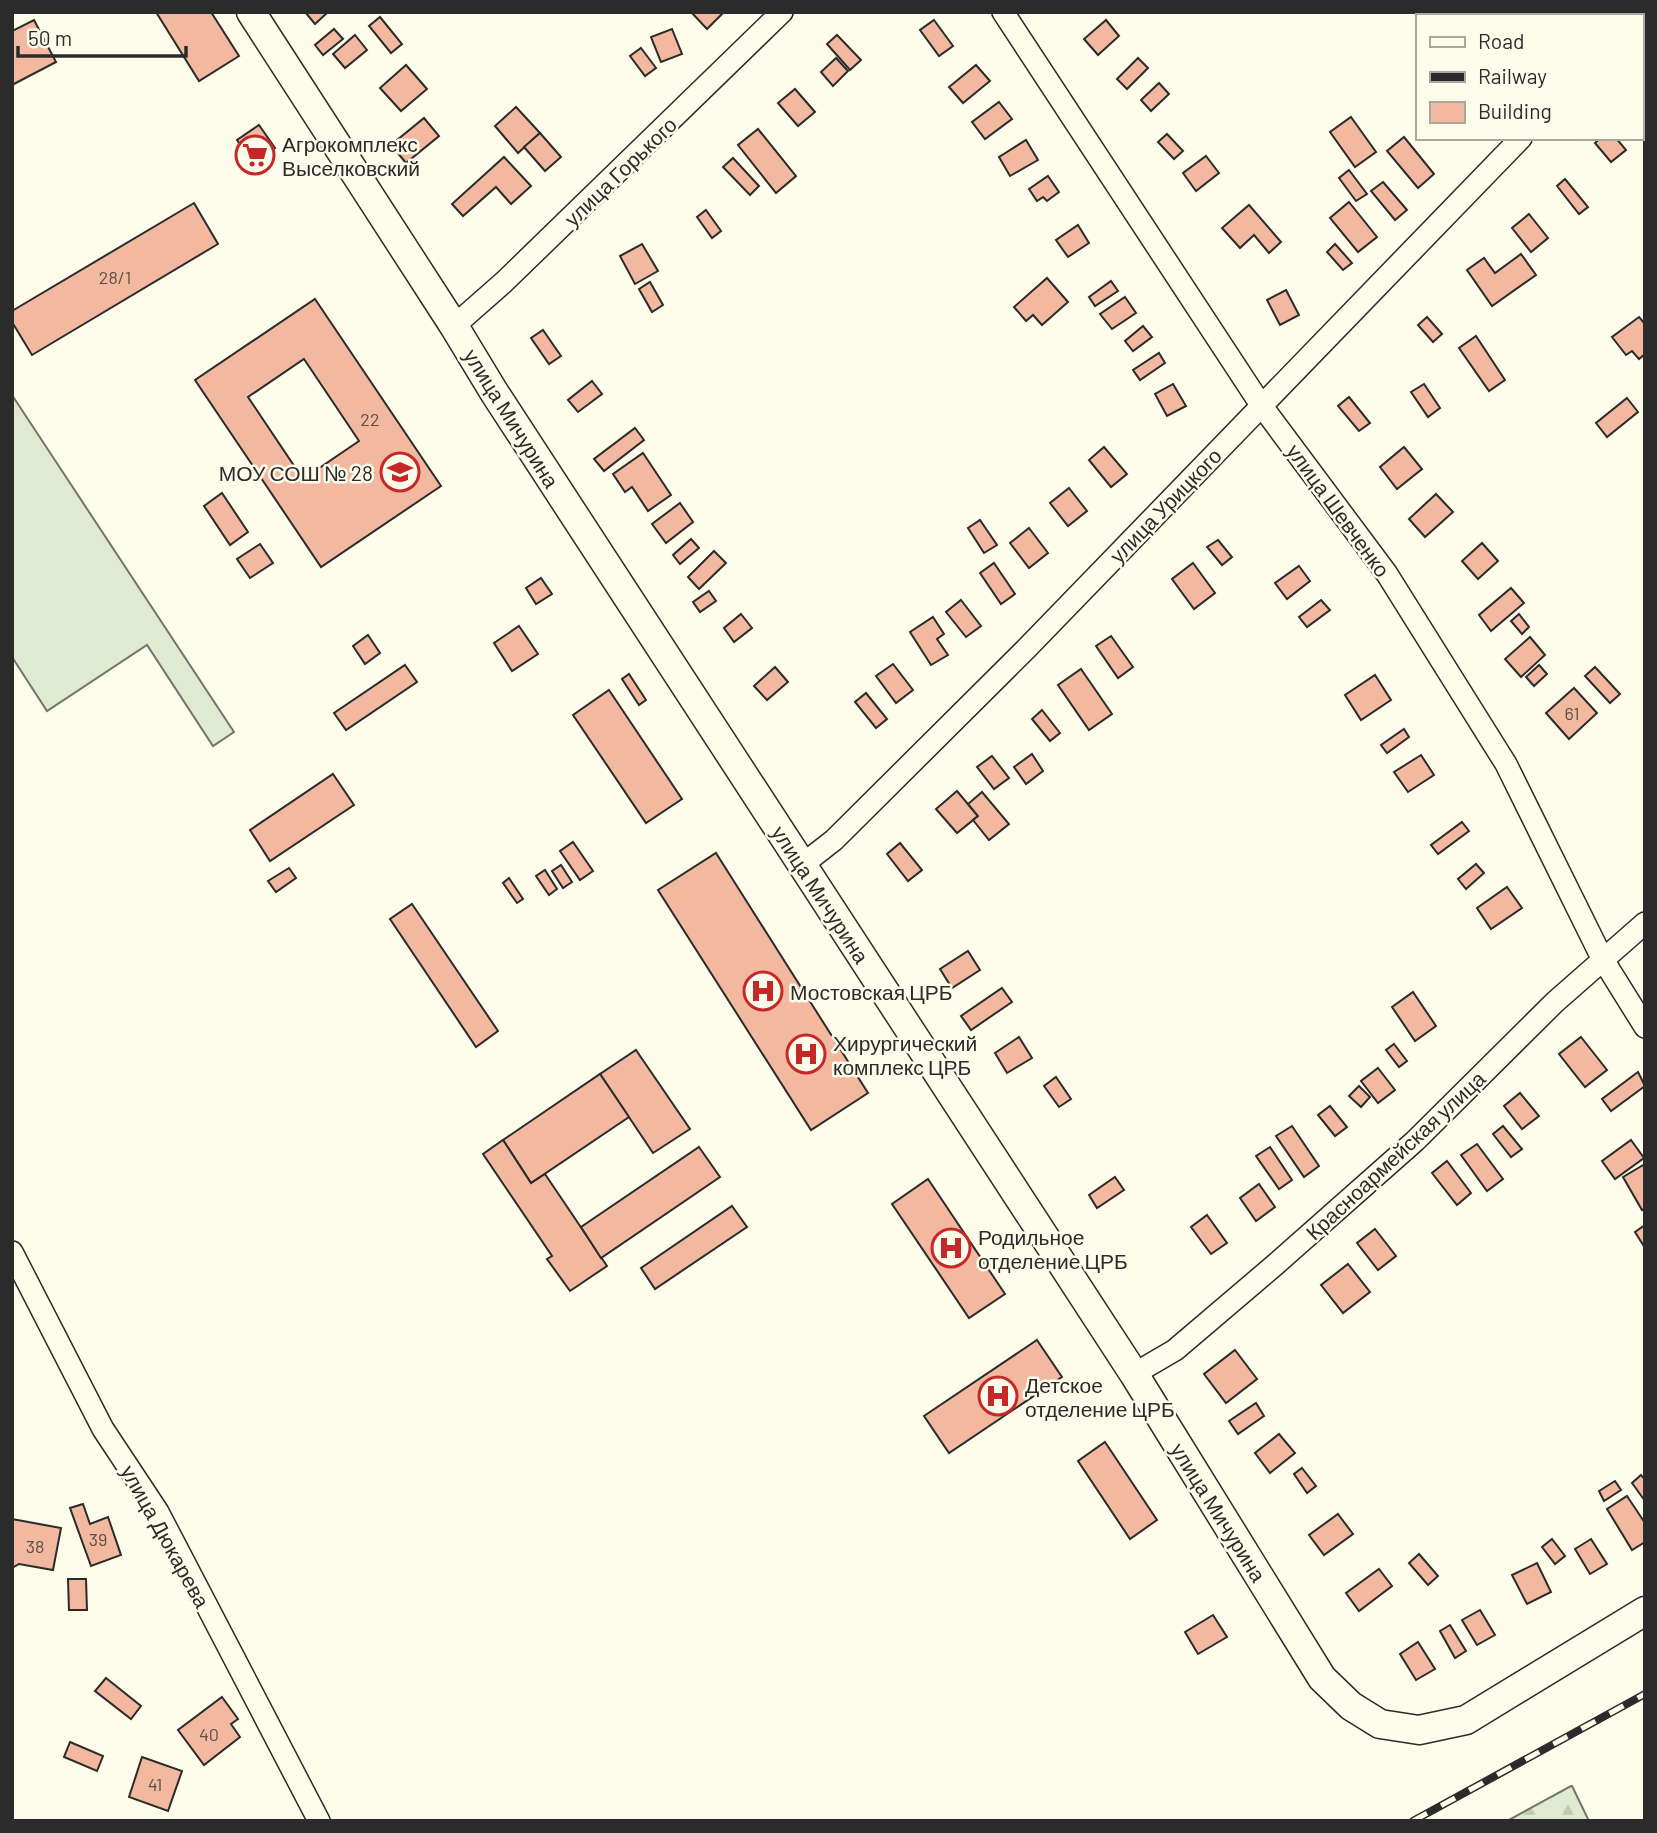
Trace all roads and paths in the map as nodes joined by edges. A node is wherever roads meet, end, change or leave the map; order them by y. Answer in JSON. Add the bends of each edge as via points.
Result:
{"nodes":[{"id":1,"x":251,"y":12,"type":"edge"},
{"id":2,"x":782,"y":12,"type":"edge"},
{"id":3,"x":1003,"y":12,"type":"edge"},
{"id":4,"x":1519,"y":140,"type":"edge"},
{"id":5,"x":454,"y":326,"type":"junction"},
{"id":6,"x":1261,"y":405,"type":"junction"},
{"id":7,"x":802,"y":865,"type":"junction"},
{"id":8,"x":1645,"y":923,"type":"edge"},
{"id":9,"x":1602,"y":958,"type":"junction"},
{"id":10,"x":1645,"y":1027,"type":"edge"},
{"id":11,"x":12,"y":1252,"type":"edge"},
{"id":12,"x":1134,"y":1374,"type":"junction"},
{"id":13,"x":1645,"y":1611,"type":"edge"},
{"id":14,"x":319,"y":1821,"type":"edge"}],
"edges":[{"from":1,"to":5,"type":"street","name":"улица Мичурина"},
{"from":2,"to":5,"type":"street","name":"улица Горького"},
{"from":3,"to":6,"type":"street","name":"улица Шевченко"},
{"from":4,"to":6,"type":"street","name":"улица Урицкого"},
{"from":5,"to":7,"type":"street","name":"улица Мичурина"},
{"from":6,"to":7,"type":"street","name":"улица Урицкого","via":[[1027,648],[834,840]]},
{"from":6,"to":9,"type":"street","name":"улица Шевченко","via":[[1387,574],[1506,764]]},
{"from":7,"to":12,"type":"street","name":"улица Мичурина"},
{"from":8,"to":9,"type":"street","name":"Красноармейская улица"},
{"from":9,"to":10,"type":"street","name":"улица Шевченко"},
{"from":9,"to":12,"type":"street","name":"Красноармейская улица","via":[[1415,1141],[1296,1247],[1175,1350]]},
{"from":11,"to":14,"type":"street","name":"улица Дюкарева","via":[[103,1429],[158,1512]]},
{"from":12,"to":13,"type":"street","name":"улица Мичурина","via":[[1322,1678],[1351,1706],[1380,1724],[1419,1730],[1465,1720]]}]}
